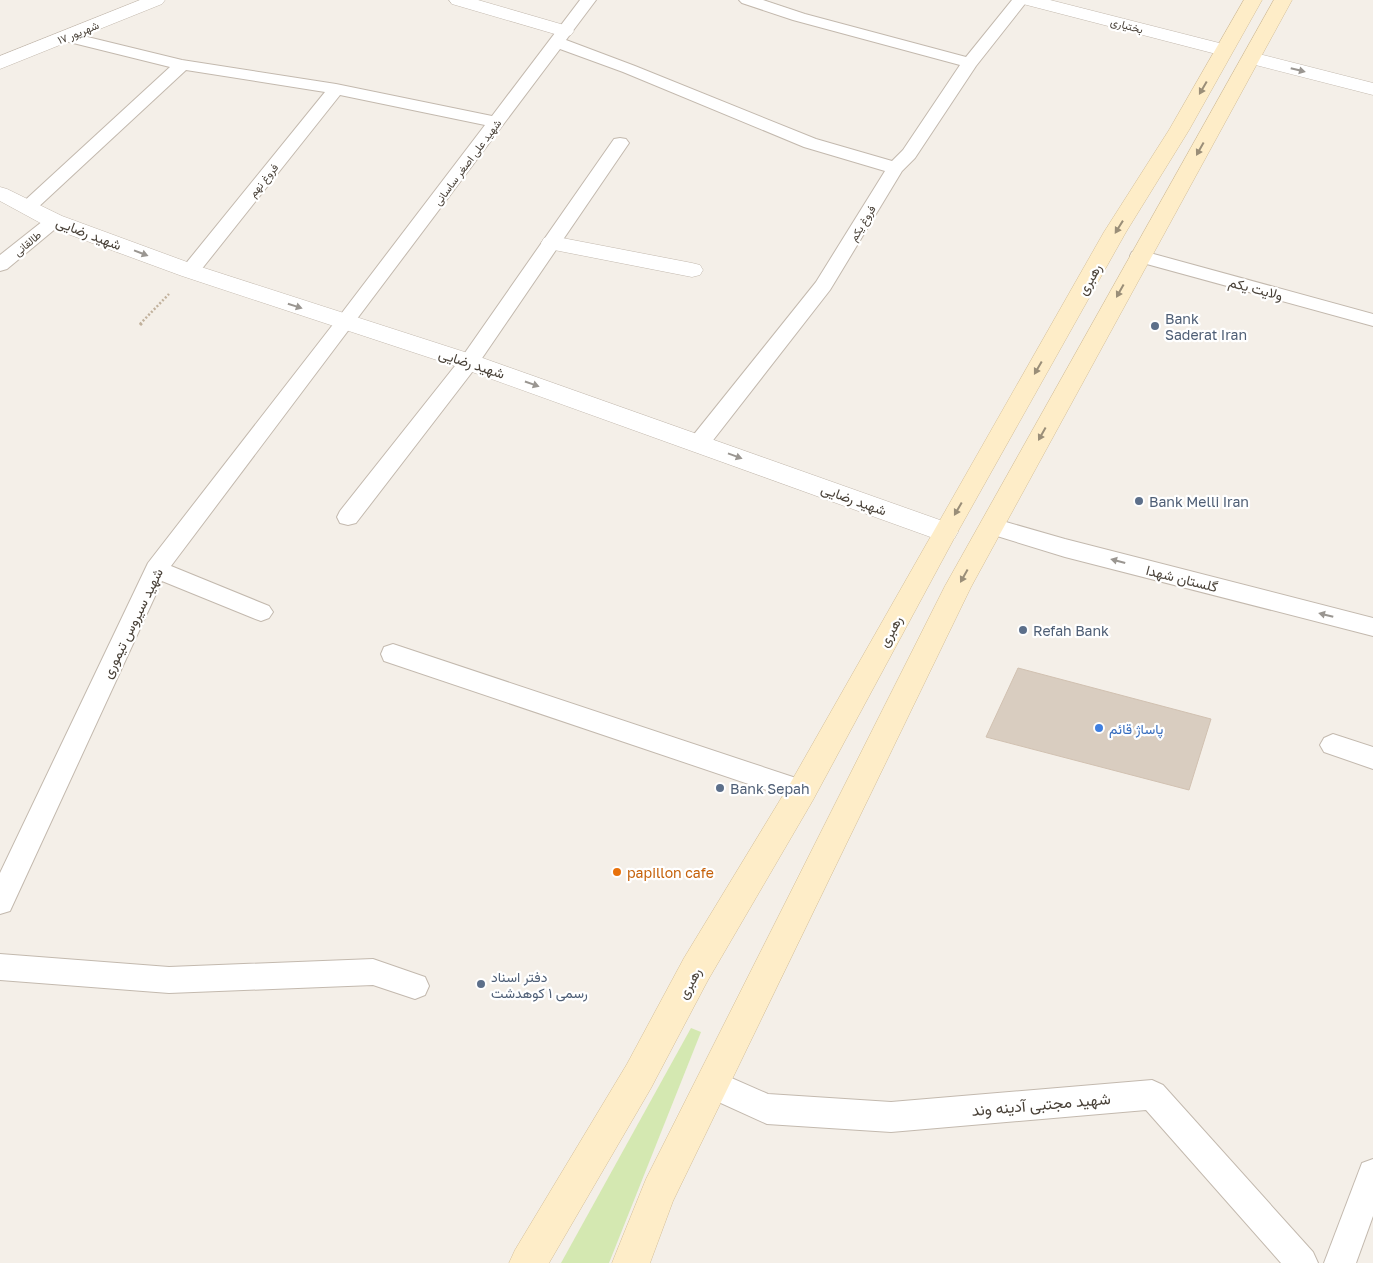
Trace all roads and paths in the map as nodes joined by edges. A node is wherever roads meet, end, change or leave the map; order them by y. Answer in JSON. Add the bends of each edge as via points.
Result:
{"nodes":[{"id":1,"x":156,"y":0,"type":"edge"},
{"id":2,"x":458,"y":0,"type":"edge"},
{"id":3,"x":588,"y":0,"type":"edge"},
{"id":4,"x":747,"y":0,"type":"edge"},
{"id":5,"x":1020,"y":0,"type":"edge"},
{"id":6,"x":1029,"y":0,"type":"edge"},
{"id":7,"x":1254,"y":0,"type":"edge"},
{"id":8,"x":1283,"y":0,"type":"edge"},
{"id":9,"x":67,"y":37,"type":"junction"},
{"id":10,"x":560,"y":37,"type":"junction"},
{"id":11,"x":1224,"y":50,"type":"junction"},
{"id":12,"x":1251,"y":58,"type":"junction"},
{"id":13,"x":0,"y":63,"type":"edge"},
{"id":14,"x":970,"y":63,"type":"junction"},
{"id":15,"x":182,"y":65,"type":"junction"},
{"id":16,"x":336,"y":89,"type":"junction"},
{"id":17,"x":1373,"y":89,"type":"edge"},
{"id":18,"x":496,"y":122,"type":"junction"},
{"id":19,"x":620,"y":143,"type":"dead end"},
{"id":20,"x":895,"y":168,"type":"junction"},
{"id":21,"x":0,"y":193,"type":"edge"},
{"id":22,"x":28,"y":207,"type":"junction"},
{"id":23,"x":54,"y":221,"type":"junction"},
{"id":24,"x":552,"y":243,"type":"junction"},
{"id":25,"x":1139,"y":256,"type":"junction"},
{"id":26,"x":0,"y":265,"type":"edge"},
{"id":27,"x":692,"y":270,"type":"dead end"},
{"id":28,"x":190,"y":271,"type":"junction"},
{"id":29,"x":1373,"y":320,"type":"edge"},
{"id":30,"x":346,"y":323,"type":"junction"},
{"id":31,"x":140,"y":325,"type":"dead end"},
{"id":32,"x":469,"y":362,"type":"junction"},
{"id":33,"x":699,"y":443,"type":"junction"},
{"id":34,"x":348,"y":517,"type":"dead end"},
{"id":35,"x":992,"y":526,"type":"junction"},
{"id":36,"x":945,"y":532,"type":"junction"},
{"id":37,"x":156,"y":570,"type":"junction"},
{"id":38,"x":260,"y":612,"type":"dead end"},
{"id":39,"x":1373,"y":627,"type":"edge"},
{"id":40,"x":393,"y":654,"type":"dead end"},
{"id":41,"x":1333,"y":744,"type":"dead end"},
{"id":42,"x":1373,"y":758,"type":"edge"},
{"id":43,"x":802,"y":790,"type":"junction"},
{"id":44,"x":0,"y":902,"type":"edge"},
{"id":45,"x":0,"y":968,"type":"edge"},
{"id":46,"x":415,"y":986,"type":"dead end"},
{"id":47,"x":711,"y":1084,"type":"junction"},
{"id":48,"x":1373,"y":1174,"type":"edge"},
{"id":49,"x":528,"y":1263,"type":"edge"},
{"id":50,"x":630,"y":1263,"type":"edge"},
{"id":51,"x":1302,"y":1263,"type":"edge"},
{"id":52,"x":1340,"y":1263,"type":"edge"}],
"edges":[{"from":1,"to":9,"type":"street","name":"۱۷ شهریور"},
{"from":2,"to":10,"type":"street"},
{"from":3,"to":10,"type":"lane","name":"شهید علی اصغر ساسانی"},
{"from":4,"to":14,"type":"lane"},
{"from":5,"to":14,"type":"lane","name":"فروغ یکم"},
{"from":6,"to":11,"type":"street","name":"بختیاری"},
{"from":7,"to":11,"type":"main road","name":"رهبری"},
{"from":8,"to":12,"type":"main road"},
{"from":9,"to":13,"type":"street","name":"۱۷ شهریور"},
{"from":9,"to":15,"type":"lane"},
{"from":10,"to":18,"type":"lane","name":"شهید علی اصغر ساسانی"},
{"from":10,"to":20,"type":"lane","via":[[629,69],[810,143]]},
{"from":11,"to":36,"type":"main road","name":"رهبری","one_way":true},
{"from":12,"to":17,"type":"street","one_way":true},
{"from":12,"to":25,"type":"main road","one_way":true},
{"from":14,"to":20,"type":"lane","name":"فروغ یکم","via":[[909,154]]},
{"from":15,"to":16,"type":"lane"},
{"from":15,"to":22,"type":"lane"},
{"from":16,"to":18,"type":"lane"},
{"from":16,"to":28,"type":"lane","name":"فروغ نهم"},
{"from":18,"to":30,"type":"lane","name":"شهید علی اصغر ساسانی"},
{"from":19,"to":24,"type":"lane"},
{"from":20,"to":33,"type":"lane","name":"فروغ یکم","via":[[823,286]]},
{"from":21,"to":22,"type":"street","name":"شهید رضایی"},
{"from":22,"to":23,"type":"street","name":"شهید رضایی"},
{"from":23,"to":26,"type":"lane","name":"طالقانی"},
{"from":23,"to":28,"type":"street","name":"شهید رضایی","one_way":true},
{"from":24,"to":27,"type":"street"},
{"from":24,"to":32,"type":"lane"},
{"from":25,"to":29,"type":"lane","name":"ولایت یکم"},
{"from":25,"to":35,"type":"main road","one_way":true},
{"from":28,"to":30,"type":"street","name":"شهید رضایی","one_way":true},
{"from":28,"to":31,"type":"path"},
{"from":30,"to":32,"type":"street","name":"شهید رضایی"},
{"from":30,"to":37,"type":"lane","name":"شهید سیروس تیموری"},
{"from":32,"to":33,"type":"street","name":"شهید رضایی","one_way":true},
{"from":32,"to":34,"type":"lane"},
{"from":33,"to":36,"type":"street","name":"شهید رضایی","one_way":true},
{"from":39,"to":35,"type":"lane","name":"گلستان شهدا","one_way":true,"via":[[1065,548]]},
{"from":35,"to":47,"type":"main road","one_way":true,"via":[[954,595]]},
{"from":36,"to":43,"type":"main road","name":"رهبری"},
{"from":37,"to":38,"type":"lane"},
{"from":37,"to":44,"type":"lane","name":"شهید سیروس تیموری"},
{"from":40,"to":43,"type":"lane"},
{"from":41,"to":42,"type":"lane"},
{"from":43,"to":49,"type":"main road","name":"رهبری"},
{"from":45,"to":46,"type":"lane","via":[[169,980],[373,972]]},
{"from":47,"to":50,"type":"main road","via":[[659,1192]]},
{"from":47,"to":51,"type":"lane","name":"شهید مجتبی آدینه وند","via":[[767,1109],[891,1117],[1152,1095]]},
{"from":48,"to":52,"type":"lane"}]}
